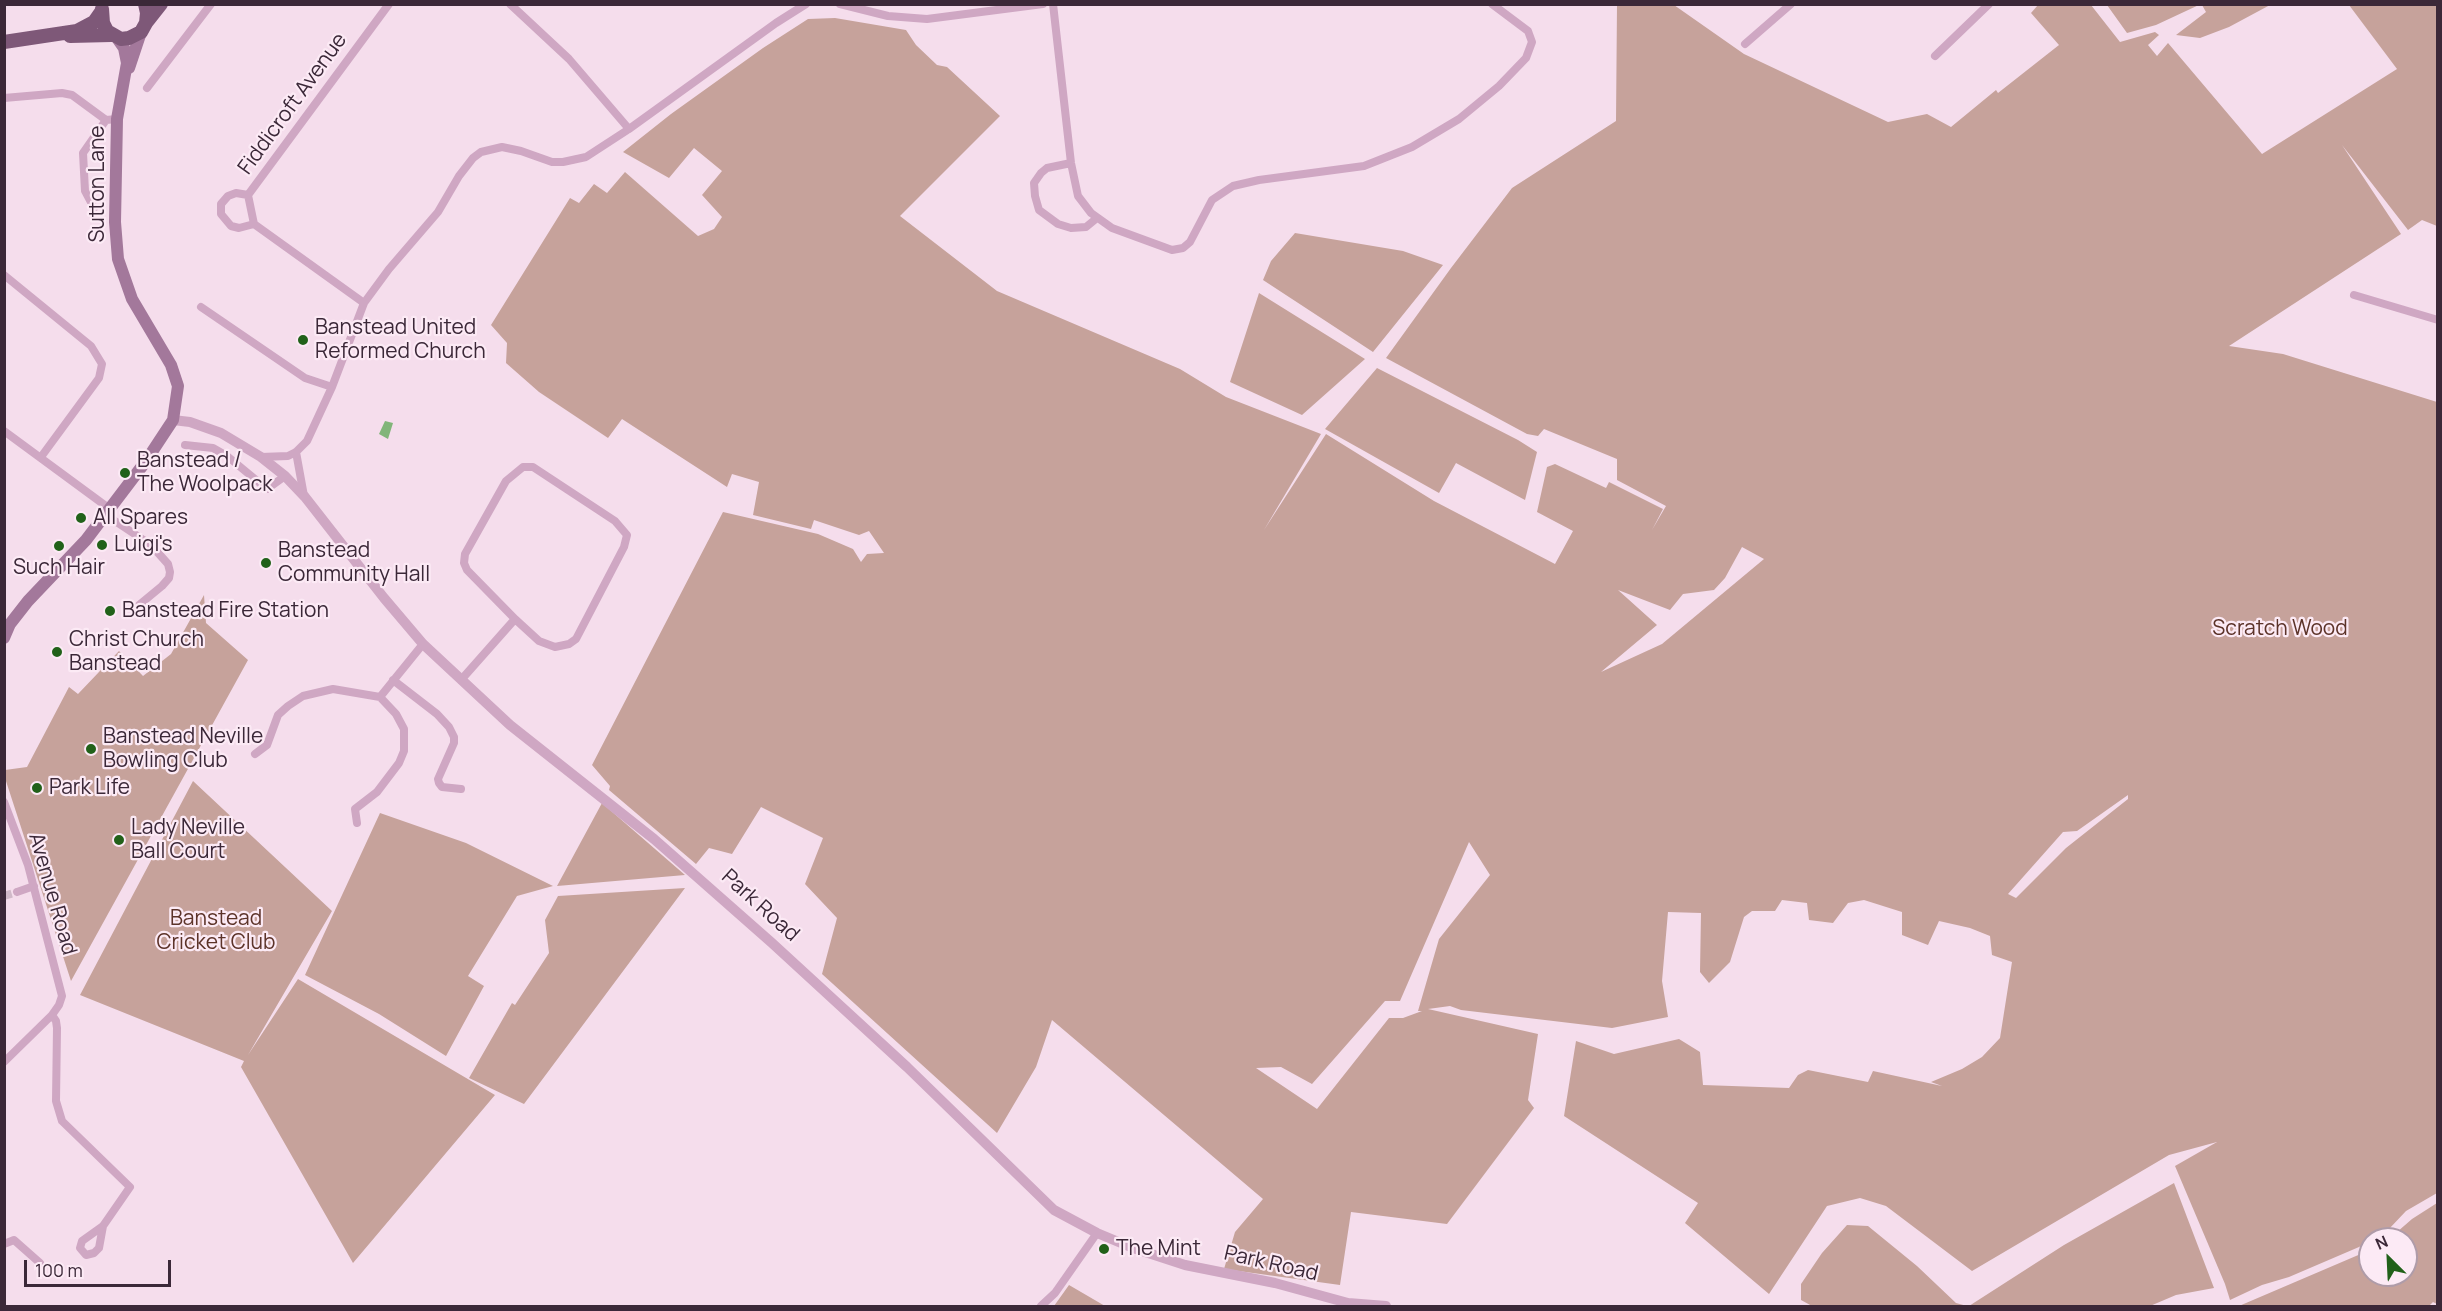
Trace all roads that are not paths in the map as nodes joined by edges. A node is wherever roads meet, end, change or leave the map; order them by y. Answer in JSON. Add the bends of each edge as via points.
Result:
{"nodes":[{"id":1,"x":145,"y":4,"type":"edge"},
{"id":2,"x":161,"y":4,"type":"edge"},
{"id":3,"x":211,"y":4,"type":"edge"},
{"id":4,"x":389,"y":4,"type":"edge"},
{"id":5,"x":510,"y":4,"type":"edge"},
{"id":6,"x":806,"y":4,"type":"edge"},
{"id":7,"x":840,"y":4,"type":"edge"},
{"id":8,"x":1043,"y":4,"type":"edge"},
{"id":9,"x":1053,"y":4,"type":"edge"},
{"id":10,"x":1492,"y":4,"type":"edge"},
{"id":11,"x":1791,"y":4,"type":"edge"},
{"id":12,"x":1989,"y":4,"type":"edge"},
{"id":13,"x":103,"y":8,"type":"edge"},
{"id":14,"x":144,"y":28,"type":"junction"},
{"id":15,"x":53,"y":36,"type":"junction"},
{"id":16,"x":114,"y":36,"type":"junction"},
{"id":17,"x":4,"y":42,"type":"edge"},
{"id":18,"x":1745,"y":44,"type":"dead end"},
{"id":19,"x":1935,"y":56,"type":"dead end"},
{"id":20,"x":125,"y":77,"type":"junction"},
{"id":21,"x":147,"y":88,"type":"dead end"},
{"id":22,"x":4,"y":98,"type":"edge"},
{"id":23,"x":111,"y":120,"type":"junction"},
{"id":24,"x":629,"y":129,"type":"junction"},
{"id":25,"x":1071,"y":163,"type":"junction"},
{"id":26,"x":248,"y":195,"type":"junction"},
{"id":27,"x":94,"y":208,"type":"dead end"},
{"id":28,"x":1097,"y":218,"type":"junction"},
{"id":29,"x":254,"y":224,"type":"junction"},
{"id":30,"x":4,"y":275,"type":"edge"},
{"id":31,"x":2354,"y":295,"type":"dead end"},
{"id":32,"x":364,"y":303,"type":"junction"},
{"id":33,"x":201,"y":307,"type":"dead end"},
{"id":34,"x":2438,"y":320,"type":"edge"},
{"id":35,"x":332,"y":387,"type":"junction"},
{"id":36,"x":173,"y":420,"type":"junction"},
{"id":37,"x":4,"y":431,"type":"edge"},
{"id":38,"x":221,"y":433,"type":"junction"},
{"id":39,"x":185,"y":445,"type":"dead end"},
{"id":40,"x":213,"y":448,"type":"junction"},
{"id":41,"x":296,"y":452,"type":"junction"},
{"id":42,"x":40,"y":457,"type":"junction"},
{"id":43,"x":261,"y":457,"type":"junction"},
{"id":44,"x":285,"y":476,"type":"junction"},
{"id":45,"x":305,"y":497,"type":"junction"},
{"id":46,"x":108,"y":512,"type":"junction"},
{"id":47,"x":139,"y":605,"type":"dead end"},
{"id":48,"x":515,"y":619,"type":"junction"},
{"id":49,"x":4,"y":638,"type":"edge"},
{"id":50,"x":423,"y":644,"type":"junction"},
{"id":51,"x":393,"y":680,"type":"junction"},
{"id":52,"x":461,"y":680,"type":"junction"},
{"id":53,"x":380,"y":697,"type":"junction"},
{"id":54,"x":255,"y":754,"type":"dead end"},
{"id":55,"x":461,"y":789,"type":"dead end"},
{"id":56,"x":4,"y":802,"type":"edge"},
{"id":57,"x":357,"y":823,"type":"dead end"},
{"id":58,"x":34,"y":886,"type":"junction"},
{"id":59,"x":17,"y":892,"type":"tunnel mouth"},
{"id":60,"x":52,"y":1015,"type":"junction"},
{"id":61,"x":4,"y":1062,"type":"edge"},
{"id":62,"x":103,"y":1226,"type":"dead end"},
{"id":63,"x":1097,"y":1233,"type":"junction"},
{"id":64,"x":4,"y":1244,"type":"edge"},
{"id":65,"x":40,"y":1263,"type":"dead end"},
{"id":66,"x":1041,"y":1306,"type":"edge"},
{"id":67,"x":1386,"y":1306,"type":"edge"}],
"edges":[{"from":1,"to":14,"type":"main road"},
{"from":2,"to":14,"type":"main road"},
{"from":3,"to":21,"type":"street"},
{"from":4,"to":26,"type":"street","name":"Fiddicroft Avenue"},
{"from":5,"to":24,"type":"street","via":[[569,59]]},
{"from":6,"to":24,"type":"street"},
{"from":7,"to":8,"type":"street","via":[[888,16],[927,19]]},
{"from":9,"to":25,"type":"street"},
{"from":10,"to":28,"type":"street","via":[[1528,31],[1532,42],[1526,58],[1459,119],[1412,147],[1365,166],[1233,186],[1212,200],[1183,248],[1172,250],[1132,237]]},
{"from":11,"to":18,"type":"street"},
{"from":12,"to":19,"type":"street"},
{"from":13,"to":15,"type":"main road","via":[[89,25]]},
{"from":13,"to":16,"type":"main road","via":[[103,23]]},
{"from":14,"to":16,"type":"main road","via":[[129,39]]},
{"from":14,"to":20,"type":"main road","name":"Sutton Lane"},
{"from":15,"to":16,"type":"main road"},
{"from":15,"to":17,"type":"main road"},
{"from":16,"to":20,"type":"main road","name":"Sutton Lane","via":[[126,56]]},
{"from":20,"to":23,"type":"main road","name":"Sutton Lane"},
{"from":22,"to":23,"type":"street","via":[[72,94]]},
{"from":23,"to":27,"type":"street","via":[[83,153],[85,191]]},
{"from":23,"to":36,"type":"main road","name":"Sutton Lane","via":[[118,259],[132,299],[171,365],[178,386]]},
{"from":24,"to":32,"type":"street","via":[[586,157],[563,162],[502,147],[481,152]]},
{"from":25,"to":28,"type":"street","via":[[1078,196]]},
{"from":25,"to":28,"type":"street","via":[[1047,168],[1034,183],[1039,210],[1058,225],[1071,228],[1086,227]]},
{"from":26,"to":29,"type":"street","name":"Fiddicroft Avenue"},
{"from":26,"to":29,"type":"street","name":"Fiddicroft Avenue","via":[[228,196],[221,204],[221,214],[231,226]]},
{"from":29,"to":32,"type":"street","name":"Fiddicroft Avenue"},
{"from":30,"to":42,"type":"street","via":[[91,346],[102,364],[99,378]]},
{"from":31,"to":34,"type":"street"},
{"from":32,"to":35,"type":"street"},
{"from":33,"to":35,"type":"street","via":[[304,378]]},
{"from":35,"to":41,"type":"street","via":[[313,432]]},
{"from":36,"to":38,"type":"street","name":"Park Road"},
{"from":36,"to":46,"type":"main road"},
{"from":37,"to":42,"type":"street"},
{"from":38,"to":40,"type":"street"},
{"from":38,"to":43,"type":"street","name":"Park Road"},
{"from":39,"to":40,"type":"street"},
{"from":40,"to":44,"type":"street","via":[[267,489]]},
{"from":41,"to":43,"type":"street"},
{"from":41,"to":45,"type":"street"},
{"from":42,"to":46,"type":"street"},
{"from":43,"to":44,"type":"street","name":"Park Road"},
{"from":44,"to":45,"type":"street","name":"Park Road"},
{"from":45,"to":50,"type":"street","name":"Park Road"},
{"from":46,"to":47,"type":"street","via":[[151,545],[168,564],[169,578]]},
{"from":46,"to":49,"type":"main road","via":[[22,608]]},
{"from":48,"to":48,"type":"street","via":[[547,645],[555,647],[576,639],[627,535],[615,521],[533,467],[523,466],[506,481],[465,554],[464,563]]},
{"from":48,"to":52,"type":"street"},
{"from":50,"to":51,"type":"street"},
{"from":50,"to":52,"type":"street","name":"Park Road"},
{"from":51,"to":53,"type":"street"},
{"from":51,"to":55,"type":"street","via":[[449,727],[454,743],[438,779],[442,787]]},
{"from":52,"to":63,"type":"street","name":"Park Road","via":[[510,725],[654,839],[772,943],[1054,1210]]},
{"from":53,"to":54,"type":"street","via":[[333,689],[303,696],[278,715],[267,745]]},
{"from":53,"to":57,"type":"street","via":[[404,729],[404,751],[377,792],[355,809]]},
{"from":56,"to":58,"type":"street","name":"Avenue Road"},
{"from":58,"to":59,"type":"street"},
{"from":58,"to":60,"type":"street","name":"Avenue Road","via":[[62,996]]},
{"from":60,"to":61,"type":"street"},
{"from":60,"to":62,"type":"street","via":[[57,1028],[56,1101],[62,1121],[130,1187]]},
{"from":63,"to":66,"type":"street","via":[[1055,1293]]},
{"from":63,"to":67,"type":"street","name":"Park Road","via":[[1185,1265],[1348,1303]]},
{"from":64,"to":65,"type":"street","via":[[14,1240]]}]}
